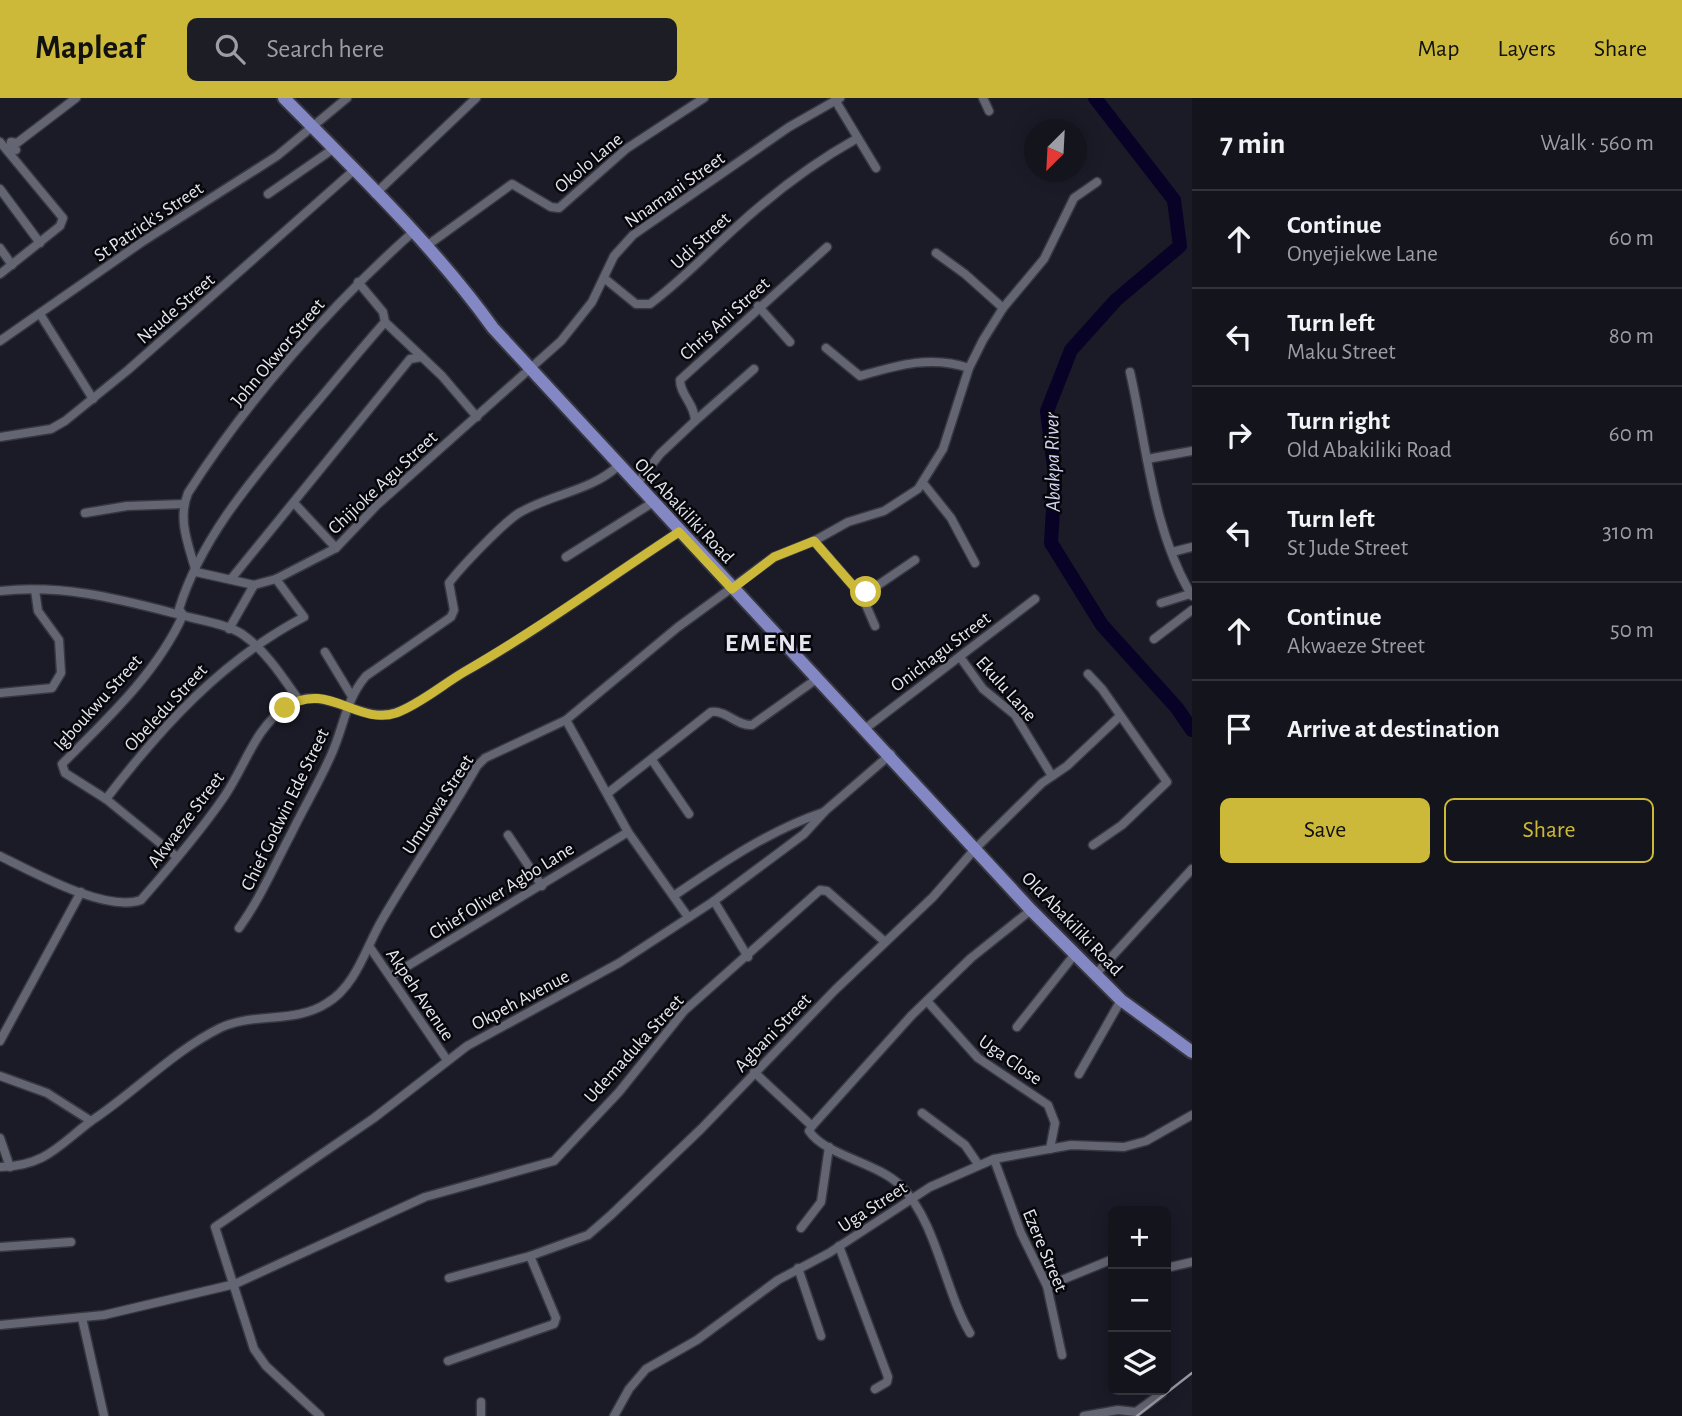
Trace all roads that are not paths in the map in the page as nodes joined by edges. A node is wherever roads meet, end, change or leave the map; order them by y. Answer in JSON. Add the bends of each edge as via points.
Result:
{"nodes":[{"id":1,"x":76,"y":98,"type":"edge"},
{"id":2,"x":284,"y":98,"type":"edge"},
{"id":3,"x":347,"y":98,"type":"edge"},
{"id":4,"x":476,"y":98,"type":"edge"},
{"id":5,"x":704,"y":98,"type":"edge"},
{"id":6,"x":984,"y":98,"type":"edge"},
{"id":7,"x":838,"y":99,"type":"edge"},
{"id":8,"x":989,"y":111,"type":"dead end"},
{"id":9,"x":314,"y":128,"type":"junction"},
{"id":10,"x":856,"y":139,"type":"junction"},
{"id":11,"x":0,"y":142,"type":"edge"},
{"id":12,"x":12,"y":148,"type":"junction"},
{"id":13,"x":333,"y":149,"type":"junction"},
{"id":14,"x":0,"y":159,"type":"edge"},
{"id":15,"x":876,"y":168,"type":"dead end"},
{"id":16,"x":354,"y":171,"type":"junction"},
{"id":17,"x":1097,"y":182,"type":"dead end"},
{"id":18,"x":0,"y":189,"type":"edge"},
{"id":19,"x":268,"y":194,"type":"dead end"},
{"id":20,"x":375,"y":194,"type":"junction"},
{"id":21,"x":412,"y":233,"type":"junction"},
{"id":22,"x":40,"y":243,"type":"junction"},
{"id":23,"x":425,"y":247,"type":"junction"},
{"id":24,"x":827,"y":247,"type":"dead end"},
{"id":25,"x":0,"y":248,"type":"edge"},
{"id":26,"x":936,"y":254,"type":"dead end"},
{"id":27,"x":12,"y":265,"type":"junction"},
{"id":28,"x":0,"y":274,"type":"edge"},
{"id":29,"x":604,"y":278,"type":"junction"},
{"id":30,"x":358,"y":282,"type":"junction"},
{"id":31,"x":758,"y":306,"type":"junction"},
{"id":32,"x":1003,"y":308,"type":"junction"},
{"id":33,"x":40,"y":314,"type":"junction"},
{"id":34,"x":385,"y":322,"type":"junction"},
{"id":35,"x":0,"y":341,"type":"edge"},
{"id":36,"x":790,"y":342,"type":"dead end"},
{"id":37,"x":825,"y":348,"type":"dead end"},
{"id":38,"x":422,"y":357,"type":"junction"},
{"id":39,"x":969,"y":368,"type":"junction"},
{"id":40,"x":531,"y":369,"type":"junction"},
{"id":41,"x":754,"y":369,"type":"dead end"},
{"id":42,"x":1130,"y":372,"type":"dead end"},
{"id":43,"x":93,"y":399,"type":"junction"},
{"id":44,"x":477,"y":417,"type":"junction"},
{"id":45,"x":695,"y":421,"type":"junction"},
{"id":46,"x":0,"y":437,"type":"edge"},
{"id":47,"x":1192,"y":451,"type":"edge"},
{"id":48,"x":1147,"y":459,"type":"junction"},
{"id":49,"x":618,"y":466,"type":"junction"},
{"id":50,"x":923,"y":483,"type":"junction"},
{"id":51,"x":636,"y":485,"type":"junction"},
{"id":52,"x":652,"y":503,"type":"junction"},
{"id":53,"x":184,"y":504,"type":"junction"},
{"id":54,"x":295,"y":504,"type":"junction"},
{"id":55,"x":85,"y":513,"type":"dead end"},
{"id":56,"x":679,"y":532,"type":"junction"},
{"id":57,"x":814,"y":541,"type":"junction"},
{"id":58,"x":1192,"y":547,"type":"edge"},
{"id":59,"x":336,"y":548,"type":"junction"},
{"id":60,"x":1172,"y":552,"type":"junction"},
{"id":61,"x":566,"y":557,"type":"dead end"},
{"id":62,"x":915,"y":560,"type":"dead end"},
{"id":63,"x":975,"y":563,"type":"dead end"},
{"id":64,"x":196,"y":572,"type":"junction"},
{"id":65,"x":231,"y":579,"type":"junction"},
{"id":66,"x":276,"y":579,"type":"junction"},
{"id":67,"x":254,"y":585,"type":"junction"},
{"id":68,"x":732,"y":589,"type":"junction"},
{"id":69,"x":35,"y":590,"type":"junction"},
{"id":70,"x":0,"y":592,"type":"edge"},
{"id":71,"x":1191,"y":595,"type":"edge"},
{"id":72,"x":862,"y":596,"type":"junction"},
{"id":73,"x":1035,"y":599,"type":"dead end"},
{"id":74,"x":1161,"y":603,"type":"dead end"},
{"id":75,"x":1192,"y":610,"type":"edge"},
{"id":76,"x":183,"y":615,"type":"junction"},
{"id":77,"x":875,"y":626,"type":"dead end"},
{"id":78,"x":229,"y":629,"type":"junction"},
{"id":79,"x":1154,"y":639,"type":"dead end"},
{"id":80,"x":254,"y":644,"type":"junction"},
{"id":81,"x":325,"y":652,"type":"dead end"},
{"id":82,"x":960,"y":657,"type":"junction"},
{"id":83,"x":1088,"y":674,"type":"dead end"},
{"id":84,"x":818,"y":678,"type":"junction"},
{"id":85,"x":0,"y":693,"type":"edge"},
{"id":86,"x":351,"y":695,"type":"junction"},
{"id":87,"x":299,"y":699,"type":"junction"},
{"id":88,"x":347,"y":705,"type":"junction"},
{"id":89,"x":1120,"y":716,"type":"junction"},
{"id":90,"x":566,"y":720,"type":"junction"},
{"id":91,"x":866,"y":728,"type":"junction"},
{"id":92,"x":891,"y":754,"type":"junction"},
{"id":93,"x":652,"y":761,"type":"junction"},
{"id":94,"x":1052,"y":776,"type":"junction"},
{"id":95,"x":608,"y":793,"type":"junction"},
{"id":96,"x":106,"y":799,"type":"junction"},
{"id":97,"x":825,"y":811,"type":"junction"},
{"id":98,"x":689,"y":814,"type":"dead end"},
{"id":99,"x":628,"y":832,"type":"junction"},
{"id":100,"x":508,"y":835,"type":"dead end"},
{"id":101,"x":1093,"y":845,"type":"dead end"},
{"id":102,"x":975,"y":849,"type":"junction"},
{"id":103,"x":0,"y":856,"type":"edge"},
{"id":104,"x":177,"y":856,"type":"junction"},
{"id":105,"x":1192,"y":869,"type":"edge"},
{"id":106,"x":542,"y":886,"type":"junction"},
{"id":107,"x":81,"y":892,"type":"junction"},
{"id":108,"x":675,"y":895,"type":"junction"},
{"id":109,"x":714,"y":901,"type":"junction"},
{"id":110,"x":1031,"y":910,"type":"junction"},
{"id":111,"x":688,"y":917,"type":"junction"},
{"id":112,"x":239,"y":928,"type":"dead end"},
{"id":113,"x":884,"y":941,"type":"junction"},
{"id":114,"x":369,"y":946,"type":"junction"},
{"id":115,"x":1075,"y":954,"type":"junction"},
{"id":116,"x":748,"y":957,"type":"junction"},
{"id":117,"x":1095,"y":975,"type":"junction"},
{"id":118,"x":391,"y":976,"type":"junction"},
{"id":119,"x":1121,"y":1000,"type":"junction"},
{"id":120,"x":927,"y":1001,"type":"junction"},
{"id":121,"x":1017,"y":1027,"type":"dead end"},
{"id":122,"x":0,"y":1041,"type":"edge"},
{"id":123,"x":1192,"y":1052,"type":"edge"},
{"id":124,"x":447,"y":1060,"type":"junction"},
{"id":125,"x":754,"y":1072,"type":"junction"},
{"id":126,"x":1079,"y":1074,"type":"dead end"},
{"id":127,"x":0,"y":1076,"type":"edge"},
{"id":128,"x":922,"y":1113,"type":"dead end"},
{"id":129,"x":1192,"y":1115,"type":"edge"},
{"id":130,"x":91,"y":1121,"type":"junction"},
{"id":131,"x":811,"y":1126,"type":"junction"},
{"id":132,"x":0,"y":1138,"type":"edge"},
{"id":133,"x":829,"y":1147,"type":"junction"},
{"id":134,"x":1049,"y":1149,"type":"junction"},
{"id":135,"x":995,"y":1159,"type":"junction"},
{"id":136,"x":978,"y":1164,"type":"junction"},
{"id":137,"x":0,"y":1167,"type":"edge"},
{"id":138,"x":10,"y":1167,"type":"junction"},
{"id":139,"x":911,"y":1199,"type":"junction"},
{"id":140,"x":801,"y":1228,"type":"dead end"},
{"id":141,"x":71,"y":1242,"type":"dead end"},
{"id":142,"x":839,"y":1246,"type":"junction"},
{"id":143,"x":0,"y":1247,"type":"edge"},
{"id":144,"x":530,"y":1256,"type":"junction"},
{"id":145,"x":1108,"y":1261,"type":"edge"},
{"id":146,"x":1192,"y":1262,"type":"edge"},
{"id":147,"x":1171,"y":1267,"type":"edge"},
{"id":148,"x":798,"y":1268,"type":"junction"},
{"id":149,"x":449,"y":1278,"type":"dead end"},
{"id":150,"x":235,"y":1284,"type":"junction"},
{"id":151,"x":1047,"y":1286,"type":"junction"},
{"id":152,"x":82,"y":1318,"type":"junction"},
{"id":153,"x":0,"y":1325,"type":"edge"},
{"id":154,"x":970,"y":1333,"type":"dead end"},
{"id":155,"x":821,"y":1336,"type":"dead end"},
{"id":156,"x":1062,"y":1355,"type":"dead end"},
{"id":157,"x":448,"y":1361,"type":"dead end"},
{"id":158,"x":875,"y":1389,"type":"dead end"},
{"id":159,"x":1157,"y":1395,"type":"edge"},
{"id":160,"x":481,"y":1402,"type":"dead end"},
{"id":161,"x":617,"y":1414,"type":"edge"},
{"id":162,"x":104,"y":1416,"type":"edge"},
{"id":163,"x":320,"y":1416,"type":"edge"},
{"id":164,"x":481,"y":1416,"type":"edge"},
{"id":165,"x":1084,"y":1416,"type":"edge"}],
"edges":[{"from":1,"to":12,"type":"street"},
{"from":2,"to":9,"type":"main road","name":"Old Abakiliki Road"},
{"from":3,"to":9,"type":"street","name":"St Patrick's Street"},
{"from":4,"to":20,"type":"street"},
{"from":5,"to":23,"type":"street","name":"Okolo Lane","via":[[626,149],[559,208],[512,184]]},
{"from":6,"to":8,"type":"street"},
{"from":7,"to":10,"type":"street"},
{"from":7,"to":29,"type":"street","name":"Nnamani Street","via":[[712,178],[633,235],[614,256]]},
{"from":9,"to":13,"type":"main road","name":"Old Abakiliki Road"},
{"from":9,"to":33,"type":"street","name":"St Patrick's Street"},
{"from":10,"to":15,"type":"street"},
{"from":10,"to":29,"type":"street","name":"Udi Street","via":[[815,164],[736,227],[694,270],[650,304],[636,304]]},
{"from":11,"to":12,"type":"street"},
{"from":12,"to":14,"type":"street"},
{"from":12,"to":22,"type":"street","via":[[63,218]]},
{"from":13,"to":16,"type":"main road","name":"Old Abakiliki Road"},
{"from":13,"to":19,"type":"street"},
{"from":16,"to":20,"type":"main road","name":"Old Abakiliki Road"},
{"from":16,"to":43,"type":"street","name":"Nsude Street"},
{"from":17,"to":32,"type":"street","via":[[1067,208],[1044,258]]},
{"from":18,"to":22,"type":"street"},
{"from":20,"to":21,"type":"main road","name":"Old Abakiliki Road"},
{"from":21,"to":23,"type":"main road","name":"Old Abakiliki Road"},
{"from":21,"to":30,"type":"street","name":"John Okwor Street"},
{"from":22,"to":27,"type":"street"},
{"from":23,"to":40,"type":"main road","name":"Old Abakiliki Road"},
{"from":24,"to":31,"type":"street","name":"Chris Ani Street"},
{"from":25,"to":27,"type":"street"},
{"from":26,"to":32,"type":"street"},
{"from":27,"to":28,"type":"street"},
{"from":29,"to":40,"type":"street","name":"Nnamani Street","via":[[579,320]]},
{"from":30,"to":34,"type":"street","via":[[383,312]]},
{"from":30,"to":53,"type":"street","name":"John Okwor Street","via":[[238,424]]},
{"from":31,"to":36,"type":"street"},
{"from":31,"to":45,"type":"street","name":"Chris Ani Street","via":[[680,380],[679,386],[693,405]]},
{"from":32,"to":39,"type":"street"},
{"from":33,"to":35,"type":"street","name":"St Patrick's Street"},
{"from":33,"to":43,"type":"street"},
{"from":34,"to":38,"type":"street"},
{"from":34,"to":64,"type":"street","name":"Igboukwu Street","via":[[229,510]]},
{"from":37,"to":39,"type":"street","via":[[860,376],[911,362]]},
{"from":38,"to":44,"type":"street"},
{"from":38,"to":54,"type":"street","via":[[410,359],[400,369]]},
{"from":39,"to":50,"type":"street","via":[[951,430]]},
{"from":40,"to":44,"type":"street","name":"Chijioke Agu Street"},
{"from":40,"to":49,"type":"main road","name":"Old Abakiliki Road"},
{"from":41,"to":45,"type":"street"},
{"from":42,"to":48,"type":"street"},
{"from":43,"to":46,"type":"street","name":"Nsude Street","via":[[51,429]]},
{"from":44,"to":59,"type":"street","name":"Chijioke Agu Street","via":[[377,505]]},
{"from":45,"to":51,"type":"street"},
{"from":47,"to":48,"type":"street"},
{"from":48,"to":60,"type":"street"},
{"from":49,"to":51,"type":"main road","name":"Old Abakiliki Road"},
{"from":49,"to":86,"type":"street","name":"Chief Godwin Ede Street","via":[[600,480],[540,503],[505,524],[449,583],[451,617],[366,676]]},
{"from":50,"to":57,"type":"street","name":"Umuowa Street","via":[[891,507],[848,522]]},
{"from":50,"to":63,"type":"street","via":[[951,518]]},
{"from":51,"to":52,"type":"main road","name":"Old Abakiliki Road"},
{"from":52,"to":56,"type":"main road","name":"Old Abakiliki Road"},
{"from":52,"to":61,"type":"street"},
{"from":53,"to":55,"type":"street"},
{"from":53,"to":64,"type":"street","via":[[183,526]]},
{"from":54,"to":59,"type":"street"},
{"from":54,"to":65,"type":"street"},
{"from":56,"to":68,"type":"main road","name":"Old Abakiliki Road"},
{"from":56,"to":88,"type":"street","via":[[531,634],[404,709],[376,716]]},
{"from":57,"to":68,"type":"street","name":"Umuowa Street","via":[[774,557]]},
{"from":57,"to":72,"type":"street"},
{"from":58,"to":60,"type":"street"},
{"from":59,"to":66,"type":"street","name":"Chijioke Agu Street"},
{"from":60,"to":71,"type":"street"},
{"from":62,"to":72,"type":"street"},
{"from":64,"to":65,"type":"street","name":"Chijioke Agu Street"},
{"from":64,"to":76,"type":"street","name":"Igboukwu Street","via":[[185,589],[179,609]]},
{"from":65,"to":67,"type":"street","name":"Chijioke Agu Street"},
{"from":66,"to":67,"type":"street","name":"Chijioke Agu Street"},
{"from":66,"to":80,"type":"street","name":"Obeledu Street","via":[[304,617]]},
{"from":67,"to":78,"type":"street"},
{"from":68,"to":84,"type":"main road","name":"Old Abakiliki Road"},
{"from":68,"to":90,"type":"street","name":"Umuowa Street","via":[[678,627]]},
{"from":69,"to":70,"type":"street"},
{"from":69,"to":76,"type":"street","via":[[99,593]]},
{"from":69,"to":85,"type":"street","via":[[38,611],[59,640],[61,673],[52,688]]},
{"from":71,"to":74,"type":"street"},
{"from":72,"to":77,"type":"street"},
{"from":73,"to":82,"type":"street","name":"Onichagu Street"},
{"from":75,"to":79,"type":"street"},
{"from":76,"to":78,"type":"street"},
{"from":76,"to":96,"type":"street","name":"Igboukwu Street","via":[[144,678],[62,764],[65,774]]},
{"from":78,"to":80,"type":"street"},
{"from":80,"to":87,"type":"street"},
{"from":80,"to":96,"type":"street","name":"Obeledu Street","via":[[215,676]]},
{"from":81,"to":86,"type":"street"},
{"from":82,"to":91,"type":"street","name":"Onichagu Street"},
{"from":82,"to":94,"type":"street","name":"Ekulu Lane","via":[[983,689],[1015,715]]},
{"from":83,"to":89,"type":"street"},
{"from":84,"to":91,"type":"main road","name":"Old Abakiliki Road"},
{"from":84,"to":93,"type":"street","via":[[752,725],[711,712]]},
{"from":86,"to":88,"type":"street","name":"Chief Godwin Ede Street"},
{"from":87,"to":88,"type":"street","via":[[316,697]]},
{"from":87,"to":104,"type":"street","name":"Akwaeze Street","via":[[261,730],[226,795]]},
{"from":88,"to":112,"type":"street","name":"Chief Godwin Ede Street","via":[[321,778]]},
{"from":89,"to":94,"type":"street"},
{"from":89,"to":101,"type":"street","via":[[1167,782],[1122,825]]},
{"from":90,"to":95,"type":"street"},
{"from":90,"to":114,"type":"street","name":"Umuowa Street","via":[[477,766]]},
{"from":91,"to":92,"type":"main road","name":"Old Abakiliki Road"},
{"from":92,"to":97,"type":"street"},
{"from":92,"to":102,"type":"main road","name":"Old Abakiliki Road"},
{"from":93,"to":95,"type":"street"},
{"from":93,"to":98,"type":"street"},
{"from":94,"to":102,"type":"street"},
{"from":95,"to":99,"type":"street"},
{"from":96,"to":104,"type":"street"},
{"from":97,"to":108,"type":"street","via":[[752,846]]},
{"from":97,"to":109,"type":"street","via":[[804,834]]},
{"from":99,"to":106,"type":"street","name":"Chief Oliver Agbo Lane"},
{"from":99,"to":108,"type":"street"},
{"from":100,"to":106,"type":"street"},
{"from":102,"to":110,"type":"main road","name":"Old Abakiliki Road"},
{"from":102,"to":113,"type":"street","name":"Agbani Street","via":[[933,897]]},
{"from":103,"to":107,"type":"street"},
{"from":104,"to":107,"type":"street","name":"Akwaeze Street","via":[[141,900],[124,904]]},
{"from":105,"to":117,"type":"street"},
{"from":106,"to":118,"type":"street","name":"Chief Oliver Agbo Lane"},
{"from":107,"to":122,"type":"street"},
{"from":108,"to":111,"type":"street"},
{"from":109,"to":111,"type":"street"},
{"from":109,"to":116,"type":"street"},
{"from":110,"to":115,"type":"main road","name":"Old Abakiliki Road"},
{"from":110,"to":120,"type":"street"},
{"from":111,"to":124,"type":"street","name":"Okpeh Avenue","via":[[619,963]]},
{"from":113,"to":116,"type":"street","name":"Udemaduka Street","via":[[827,891],[820,890]]},
{"from":113,"to":125,"type":"street","name":"Agbani Street"},
{"from":114,"to":118,"type":"street","name":"Akpeh Avenue"},
{"from":114,"to":130,"type":"street","name":"Umuowa Street","via":[[346,984],[328,1003],[292,1016],[253,1017],[219,1029]]},
{"from":115,"to":117,"type":"main road","name":"Old Abakiliki Road"},
{"from":115,"to":121,"type":"street"},
{"from":116,"to":150,"type":"street","name":"Udemaduka Street","via":[[684,1011],[619,1092],[554,1161],[425,1197]]},
{"from":117,"to":119,"type":"main road","name":"Old Abakiliki Road"},
{"from":118,"to":124,"type":"street","name":"Akpeh Avenue"},
{"from":119,"to":123,"type":"main road","name":"Old Abakiliki Road"},
{"from":119,"to":126,"type":"street"},
{"from":120,"to":131,"type":"street"},
{"from":120,"to":134,"type":"street","name":"Uga Close","via":[[973,1054],[1048,1105],[1055,1123]]},
{"from":124,"to":150,"type":"street","name":"Okpeh Avenue","via":[[374,1118],[215,1227]]},
{"from":125,"to":131,"type":"street"},
{"from":125,"to":144,"type":"street","name":"Agbani Street","via":[[701,1129],[588,1235]]},
{"from":127,"to":130,"type":"street","via":[[47,1093]]},
{"from":128,"to":136,"type":"street","via":[[965,1145]]},
{"from":129,"to":134,"type":"street","name":"Uga Street","via":[[1146,1141],[1125,1147]]},
{"from":130,"to":138,"type":"street","name":"Umuowa Street","via":[[48,1157]]},
{"from":131,"to":133,"type":"street","via":[[810,1133]]},
{"from":132,"to":138,"type":"street"},
{"from":133,"to":139,"type":"street","via":[[888,1177]]},
{"from":133,"to":140,"type":"street","via":[[824,1194]]},
{"from":134,"to":135,"type":"street","name":"Uga Street"},
{"from":135,"to":136,"type":"street","name":"Uga Street"},
{"from":135,"to":151,"type":"street","name":"Ezere Street","via":[[1021,1233]]},
{"from":136,"to":139,"type":"street","name":"Uga Street"},
{"from":137,"to":138,"type":"street","name":"Umuowa Street"},
{"from":139,"to":142,"type":"street","name":"Uga Street"},
{"from":139,"to":154,"type":"street"},
{"from":141,"to":143,"type":"street"},
{"from":142,"to":148,"type":"street","name":"Uga Street"},
{"from":142,"to":158,"type":"street","via":[[888,1377]]},
{"from":144,"to":149,"type":"street"},
{"from":144,"to":157,"type":"street","via":[[555,1322]]},
{"from":145,"to":151,"type":"street"},
{"from":146,"to":147,"type":"street"},
{"from":148,"to":155,"type":"street"},
{"from":148,"to":161,"type":"street","name":"Uga Street","via":[[697,1340],[646,1369]]},
{"from":150,"to":152,"type":"street","name":"Udemaduka Street"},
{"from":150,"to":163,"type":"street","via":[[254,1349],[265,1366]]},
{"from":151,"to":156,"type":"street","name":"Ezere Street"},
{"from":152,"to":153,"type":"street","name":"Udemaduka Street"},
{"from":152,"to":162,"type":"street"},
{"from":159,"to":165,"type":"street","via":[[1136,1412]]},
{"from":160,"to":164,"type":"street"}]}
